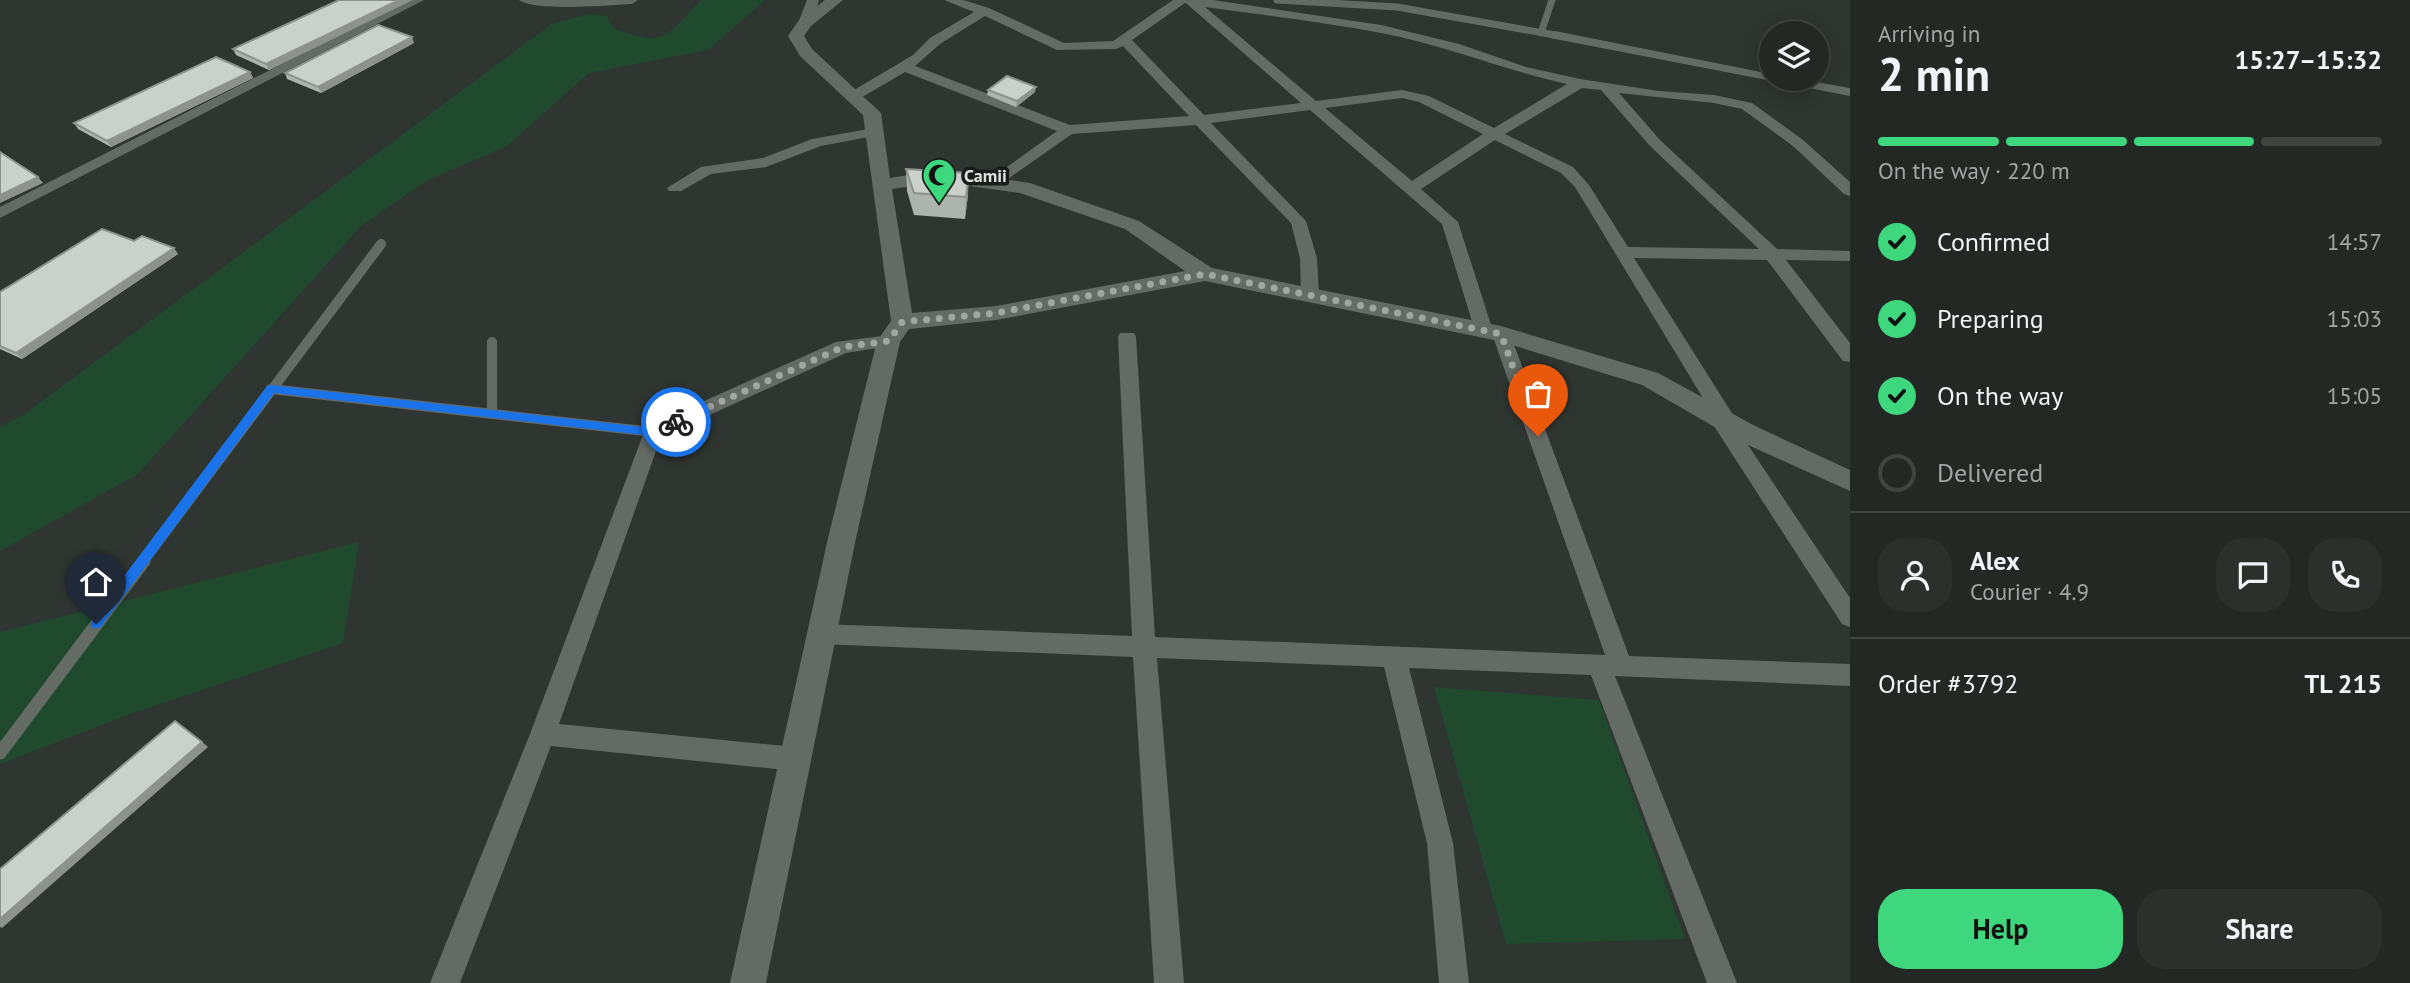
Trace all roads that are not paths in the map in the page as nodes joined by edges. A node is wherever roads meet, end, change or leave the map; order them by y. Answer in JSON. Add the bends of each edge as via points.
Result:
{"nodes":[{"id":1,"x":418,"y":0,"type":"edge"},
{"id":2,"x":525,"y":0,"type":"edge"},
{"id":3,"x":632,"y":0,"type":"edge"},
{"id":4,"x":813,"y":0,"type":"edge"},
{"id":5,"x":835,"y":0,"type":"edge"},
{"id":6,"x":950,"y":0,"type":"edge"},
{"id":7,"x":1186,"y":0,"type":"edge"},
{"id":8,"x":1277,"y":0,"type":"edge"},
{"id":9,"x":1552,"y":0,"type":"edge"},
{"id":10,"x":1399,"y":3,"type":"edge"},
{"id":11,"x":984,"y":11,"type":"junction"},
{"id":12,"x":805,"y":23,"type":"junction"},
{"id":13,"x":1548,"y":34,"type":"junction"},
{"id":14,"x":1124,"y":39,"type":"junction"},
{"id":15,"x":904,"y":66,"type":"junction"},
{"id":16,"x":1759,"y":75,"type":"edge"},
{"id":17,"x":1580,"y":83,"type":"junction"},
{"id":18,"x":1605,"y":86,"type":"junction"},
{"id":19,"x":1829,"y":88,"type":"edge"},
{"id":20,"x":1850,"y":92,"type":"edge"},
{"id":21,"x":854,"y":96,"type":"junction"},
{"id":22,"x":1312,"y":104,"type":"junction"},
{"id":23,"x":1200,"y":120,"type":"junction"},
{"id":24,"x":1068,"y":130,"type":"junction"},
{"id":25,"x":874,"y":132,"type":"junction"},
{"id":26,"x":1494,"y":134,"type":"junction"},
{"id":27,"x":995,"y":183,"type":"junction"},
{"id":28,"x":881,"y":185,"type":"junction"},
{"id":29,"x":674,"y":188,"type":"dead end"},
{"id":30,"x":1411,"y":189,"type":"junction"},
{"id":31,"x":1850,"y":191,"type":"edge"},
{"id":32,"x":0,"y":213,"type":"edge"},
{"id":33,"x":381,"y":244,"type":"dead end"},
{"id":34,"x":1623,"y":252,"type":"junction"},
{"id":35,"x":1772,"y":254,"type":"junction"},
{"id":36,"x":1850,"y":256,"type":"edge"},
{"id":37,"x":1205,"y":274,"type":"junction"},
{"id":38,"x":1310,"y":295,"type":"junction"},
{"id":39,"x":895,"y":331,"type":"junction"},
{"id":40,"x":1492,"y":333,"type":"junction"},
{"id":41,"x":1127,"y":337,"type":"dead end"},
{"id":42,"x":492,"y":342,"type":"dead end"},
{"id":43,"x":1850,"y":356,"type":"edge"},
{"id":44,"x":271,"y":388,"type":"junction"},
{"id":45,"x":492,"y":414,"type":"junction"},
{"id":46,"x":1724,"y":421,"type":"junction"},
{"id":47,"x":653,"y":432,"type":"junction"},
{"id":48,"x":1850,"y":481,"type":"edge"},
{"id":49,"x":1850,"y":617,"type":"edge"},
{"id":50,"x":822,"y":634,"type":"junction"},
{"id":51,"x":1144,"y":646,"type":"junction"},
{"id":52,"x":1394,"y":656,"type":"junction"},
{"id":53,"x":1610,"y":665,"type":"junction"},
{"id":54,"x":1850,"y":675,"type":"edge"},
{"id":55,"x":543,"y":734,"type":"junction"},
{"id":56,"x":0,"y":753,"type":"edge"},
{"id":57,"x":795,"y":759,"type":"junction"},
{"id":58,"x":445,"y":983,"type":"edge"},
{"id":59,"x":748,"y":983,"type":"edge"},
{"id":60,"x":1169,"y":983,"type":"edge"},
{"id":61,"x":1454,"y":983,"type":"edge"},
{"id":62,"x":1722,"y":983,"type":"edge"}],
"edges":[{"from":1,"to":32,"type":"street"},
{"from":2,"to":3,"type":"street"},
{"from":4,"to":12,"type":"street"},
{"from":5,"to":12,"type":"street"},
{"from":6,"to":11,"type":"street"},
{"from":7,"to":14,"type":"street"},
{"from":7,"to":17,"type":"street","via":[[1381,29]]},
{"from":7,"to":22,"type":"street"},
{"from":8,"to":10,"type":"lane"},
{"from":9,"to":13,"type":"lane"},
{"from":10,"to":13,"type":"lane"},
{"from":11,"to":14,"type":"street","via":[[1062,47],[1116,45]]},
{"from":11,"to":15,"type":"street"},
{"from":12,"to":21,"type":"street","via":[[796,36],[806,52]]},
{"from":13,"to":16,"type":"street"},
{"from":14,"to":23,"type":"street"},
{"from":15,"to":21,"type":"street"},
{"from":15,"to":24,"type":"street"},
{"from":17,"to":18,"type":"street"},
{"from":17,"to":26,"type":"street"},
{"from":18,"to":31,"type":"street","via":[[1747,106],[1798,143]]},
{"from":18,"to":35,"type":"street","via":[[1655,143]]},
{"from":19,"to":20,"type":"street"},
{"from":21,"to":25,"type":"street","via":[[872,113]]},
{"from":22,"to":23,"type":"street"},
{"from":22,"to":26,"type":"street","via":[[1402,94],[1424,99]]},
{"from":22,"to":30,"type":"street"},
{"from":23,"to":24,"type":"street"},
{"from":23,"to":38,"type":"street","via":[[1298,222],[1311,260]]},
{"from":24,"to":27,"type":"street"},
{"from":25,"to":28,"type":"street"},
{"from":25,"to":29,"type":"street","via":[[817,142],[766,162],[707,170]]},
{"from":26,"to":30,"type":"street"},
{"from":26,"to":34,"type":"street","via":[[1567,170],[1581,184]]},
{"from":27,"to":28,"type":"street","via":[[940,176]]},
{"from":27,"to":37,"type":"street","via":[[1023,187],[1132,225]]},
{"from":28,"to":39,"type":"street"},
{"from":30,"to":40,"type":"street","via":[[1450,222]]},
{"from":33,"to":44,"type":"lane"},
{"from":34,"to":35,"type":"street"},
{"from":34,"to":46,"type":"street"},
{"from":35,"to":36,"type":"street"},
{"from":35,"to":43,"type":"street"},
{"from":37,"to":38,"type":"street"},
{"from":37,"to":39,"type":"street"},
{"from":38,"to":40,"type":"street"},
{"from":39,"to":47,"type":"street","via":[[843,347]]},
{"from":39,"to":50,"type":"street"},
{"from":40,"to":46,"type":"street","via":[[1650,379]]},
{"from":40,"to":53,"type":"street"},
{"from":41,"to":51,"type":"street"},
{"from":42,"to":45,"type":"lane"},
{"from":44,"to":45,"type":"lane"},
{"from":44,"to":56,"type":"lane"},
{"from":45,"to":47,"type":"lane"},
{"from":46,"to":48,"type":"street"},
{"from":46,"to":49,"type":"street"},
{"from":47,"to":55,"type":"street"},
{"from":50,"to":51,"type":"street"},
{"from":50,"to":57,"type":"street"},
{"from":51,"to":52,"type":"street"},
{"from":51,"to":60,"type":"street"},
{"from":52,"to":53,"type":"street"},
{"from":52,"to":61,"type":"street","via":[[1440,843]]},
{"from":53,"to":54,"type":"street"},
{"from":53,"to":62,"type":"street"},
{"from":55,"to":57,"type":"street"},
{"from":55,"to":58,"type":"street"},
{"from":57,"to":59,"type":"street"}]}
